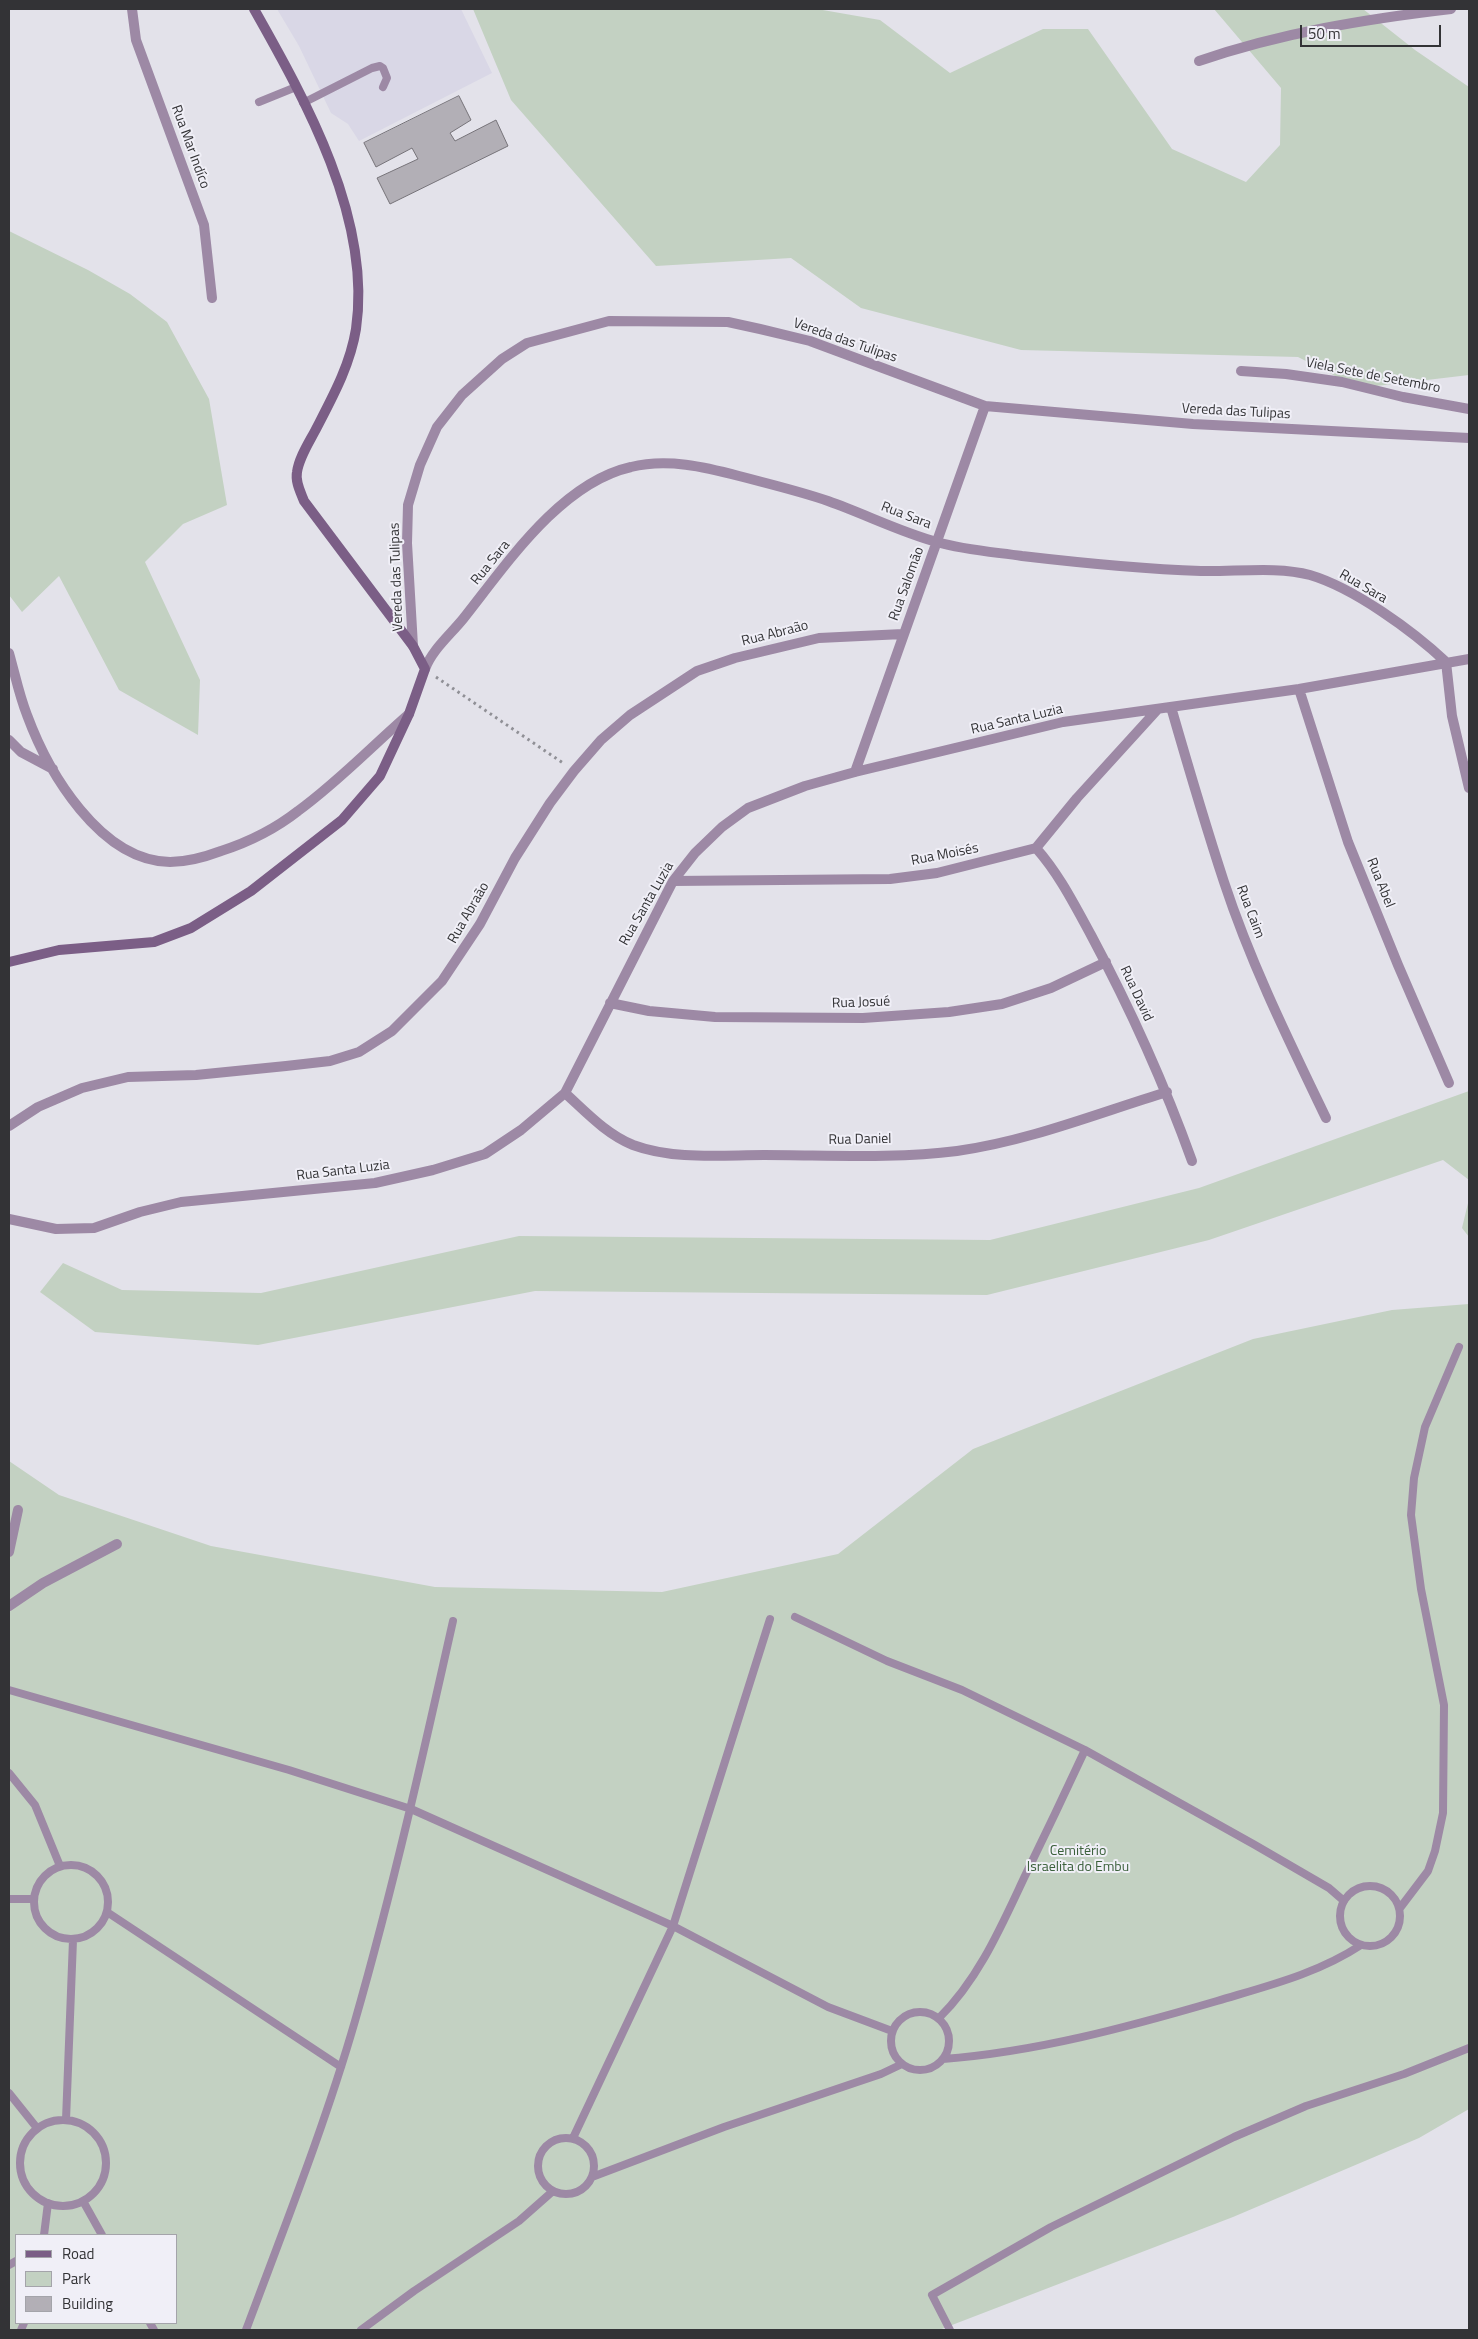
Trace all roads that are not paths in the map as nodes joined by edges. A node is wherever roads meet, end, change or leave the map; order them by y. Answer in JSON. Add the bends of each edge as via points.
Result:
{"nodes":[{"id":1,"x":132,"y":9,"type":"edge"},
{"id":2,"x":254,"y":9,"type":"edge"},
{"id":3,"x":1451,"y":9,"type":"edge"},
{"id":4,"x":1199,"y":61,"type":"dead end"},
{"id":5,"x":296,"y":87,"type":"junction"},
{"id":6,"x":383,"y":87,"type":"dead end"},
{"id":7,"x":259,"y":102,"type":"dead end"},
{"id":8,"x":303,"y":103,"type":"junction"},
{"id":9,"x":212,"y":298,"type":"dead end"},
{"id":10,"x":1241,"y":371,"type":"dead end"},
{"id":11,"x":985,"y":406,"type":"junction"},
{"id":12,"x":1469,"y":409,"type":"edge"},
{"id":13,"x":1469,"y":438,"type":"edge"},
{"id":14,"x":937,"y":542,"type":"junction"},
{"id":15,"x":903,"y":634,"type":"junction"},
{"id":16,"x":413,"y":646,"type":"junction"},
{"id":17,"x":9,"y":653,"type":"edge"},
{"id":18,"x":1469,"y":659,"type":"edge"},
{"id":19,"x":1446,"y":662,"type":"junction"},
{"id":20,"x":425,"y":669,"type":"junction"},
{"id":21,"x":1298,"y":689,"type":"junction"},
{"id":22,"x":1171,"y":708,"type":"junction"},
{"id":23,"x":1158,"y":710,"type":"junction"},
{"id":24,"x":408,"y":714,"type":"junction"},
{"id":25,"x":9,"y":740,"type":"edge"},
{"id":26,"x":53,"y":769,"type":"junction"},
{"id":27,"x":855,"y":772,"type":"junction"},
{"id":28,"x":1469,"y":788,"type":"edge"},
{"id":29,"x":1036,"y":848,"type":"junction"},
{"id":30,"x":673,"y":881,"type":"junction"},
{"id":31,"x":9,"y":962,"type":"edge"},
{"id":32,"x":1106,"y":962,"type":"junction"},
{"id":33,"x":610,"y":1003,"type":"junction"},
{"id":34,"x":1449,"y":1083,"type":"dead end"},
{"id":35,"x":1167,"y":1092,"type":"junction"},
{"id":36,"x":564,"y":1093,"type":"junction"},
{"id":37,"x":1326,"y":1118,"type":"dead end"},
{"id":38,"x":9,"y":1126,"type":"edge"},
{"id":39,"x":1192,"y":1161,"type":"dead end"},
{"id":40,"x":9,"y":1219,"type":"edge"},
{"id":41,"x":1459,"y":1347,"type":"dead end"},
{"id":42,"x":18,"y":1510,"type":"dead end"},
{"id":43,"x":117,"y":1544,"type":"dead end"},
{"id":44,"x":9,"y":1552,"type":"edge"},
{"id":45,"x":9,"y":1606,"type":"edge"},
{"id":46,"x":795,"y":1617,"type":"dead end"},
{"id":47,"x":770,"y":1619,"type":"dead end"},
{"id":48,"x":454,"y":1621,"type":"dead end"},
{"id":49,"x":9,"y":1690,"type":"edge"},
{"id":50,"x":1085,"y":1750,"type":"junction"},
{"id":51,"x":9,"y":1773,"type":"edge"},
{"id":52,"x":411,"y":1809,"type":"junction"},
{"id":53,"x":60,"y":1866,"type":"junction"},
{"id":54,"x":33,"y":1898,"type":"junction"},
{"id":55,"x":9,"y":1899,"type":"edge"},
{"id":56,"x":1344,"y":1900,"type":"junction"},
{"id":57,"x":1400,"y":1908,"type":"junction"},
{"id":58,"x":107,"y":1912,"type":"junction"},
{"id":59,"x":673,"y":1926,"type":"junction"},
{"id":60,"x":73,"y":1940,"type":"junction"},
{"id":61,"x":1361,"y":1945,"type":"junction"},
{"id":62,"x":938,"y":2018,"type":"junction"},
{"id":63,"x":892,"y":2031,"type":"junction"},
{"id":64,"x":1469,"y":2048,"type":"edge"},
{"id":65,"x":943,"y":2059,"type":"junction"},
{"id":66,"x":902,"y":2064,"type":"junction"},
{"id":67,"x":340,"y":2067,"type":"junction"},
{"id":68,"x":9,"y":2093,"type":"edge"},
{"id":69,"x":66,"y":2120,"type":"junction"},
{"id":70,"x":37,"y":2128,"type":"junction"},
{"id":71,"x":574,"y":2138,"type":"junction"},
{"id":72,"x":592,"y":2177,"type":"junction"},
{"id":73,"x":553,"y":2191,"type":"junction"},
{"id":74,"x":83,"y":2201,"type":"junction"},
{"id":75,"x":48,"y":2203,"type":"junction"},
{"id":76,"x":44,"y":2234,"type":"edge"},
{"id":77,"x":101,"y":2234,"type":"edge"},
{"id":78,"x":246,"y":2330,"type":"edge"},
{"id":79,"x":361,"y":2330,"type":"edge"},
{"id":80,"x":950,"y":2330,"type":"edge"}],
"edges":[{"from":1,"to":9,"type":"street","name":"Rua Mar Indíco","via":[[136,40],[204,225]]},
{"from":2,"to":5,"type":"main road"},
{"from":3,"to":4,"type":"street","via":[[1244,45]]},
{"from":5,"to":7,"type":"lane"},
{"from":5,"to":8,"type":"main road"},
{"from":6,"to":8,"type":"lane","via":[[386,78],[380,66]]},
{"from":8,"to":16,"type":"main road","via":[[332,166],[348,215],[358,283],[356,330],[342,377],[300,459],[296,474],[298,487],[304,502]]},
{"from":10,"to":12,"type":"street","name":"Viela Sete de Setembro","via":[[1342,382]]},
{"from":11,"to":13,"type":"street","name":"Vereda das Tulipas","via":[[1193,424]]},
{"from":11,"to":14,"type":"street","name":"Rua Salomão"},
{"from":11,"to":16,"type":"street","name":"Vereda das Tulipas","via":[[810,341],[728,322],[609,321],[528,343],[502,358],[462,395],[437,427],[420,465],[408,505]]},
{"from":14,"to":15,"type":"street","name":"Rua Salomão"},
{"from":14,"to":19,"type":"street","name":"Rua Sara","via":[[975,550],[1111,566],[1308,574],[1340,587],[1402,627]]},
{"from":14,"to":20,"type":"street","name":"Rua Sara","via":[[826,500],[703,467],[661,463],[630,467],[598,479],[567,500],[541,524],[429,658]]},
{"from":15,"to":27,"type":"street","name":"Rua Salomão"},
{"from":15,"to":38,"type":"street","name":"Rua Abraão","via":[[819,638],[773,647],[697,671],[630,715],[601,740],[574,771],[515,858],[461,955],[442,981],[392,1031],[359,1052],[330,1061],[196,1075],[128,1076],[91,1086],[38,1107]]},
{"from":16,"to":20,"type":"main road"},
{"from":17,"to":26,"type":"street","via":[[27,715]]},
{"from":18,"to":19,"type":"street"},
{"from":19,"to":21,"type":"street","name":"Rua Santa Luzia"},
{"from":19,"to":28,"type":"street","via":[[1452,716]]},
{"from":20,"to":24,"type":"main road"},
{"from":21,"to":22,"type":"street","name":"Rua Santa Luzia"},
{"from":21,"to":34,"type":"street","name":"Rua Abel","via":[[1348,842]]},
{"from":22,"to":23,"type":"street","name":"Rua Santa Luzia"},
{"from":22,"to":37,"type":"street","name":"Rua Caim","via":[[1231,902],[1276,1015]]},
{"from":23,"to":27,"type":"street","name":"Rua Santa Luzia","via":[[1063,722]]},
{"from":23,"to":29,"type":"street"},
{"from":24,"to":26,"type":"street","via":[[297,812],[261,835],[198,859],[169,862],[142,857],[115,842],[94,826],[72,801]]},
{"from":24,"to":31,"type":"main road","via":[[380,776],[342,820],[251,891],[192,928],[154,942],[59,950]]},
{"from":25,"to":26,"type":"street","via":[[21,752]]},
{"from":27,"to":30,"type":"street","name":"Rua Santa Luzia","via":[[805,786],[748,808],[695,852]]},
{"from":29,"to":30,"type":"street","name":"Rua Moisés","via":[[937,873],[890,879]]},
{"from":29,"to":32,"type":"street","name":"Rua David","via":[[1053,866]]},
{"from":30,"to":33,"type":"street","name":"Rua Santa Luzia"},
{"from":32,"to":33,"type":"street","name":"Rua Josué","via":[[1051,988],[1002,1004],[949,1012],[863,1018],[715,1017],[649,1011]]},
{"from":32,"to":35,"type":"street","name":"Rua David"},
{"from":33,"to":36,"type":"street","name":"Rua Santa Luzia"},
{"from":35,"to":36,"type":"street","name":"Rua Daniel","via":[[1025,1137],[957,1150],[713,1155],[673,1154],[634,1145],[603,1128]]},
{"from":35,"to":39,"type":"street","name":"Rua David"},
{"from":36,"to":40,"type":"street","name":"Rua Santa Luzia","via":[[521,1130],[485,1154],[433,1170],[375,1183],[181,1202],[94,1228],[56,1229]]},
{"from":41,"to":57,"type":"lane","via":[[1425,1427],[1414,1478],[1411,1515],[1420,1589],[1444,1705],[1443,1813],[1436,1851],[1428,1871]]},
{"from":42,"to":44,"type":"street"},
{"from":43,"to":45,"type":"street","via":[[43,1583]]},
{"from":46,"to":50,"type":"lane","via":[[887,1661],[962,1690]]},
{"from":47,"to":59,"type":"lane"},
{"from":48,"to":52,"type":"lane"},
{"from":49,"to":52,"type":"lane","via":[[289,1770]]},
{"from":50,"to":56,"type":"lane","via":[[1255,1845]]},
{"from":50,"to":62,"type":"lane","via":[[1001,1927],[969,1982],[952,2006]]},
{"from":51,"to":53,"type":"lane","via":[[35,1806]]},
{"from":52,"to":59,"type":"lane"},
{"from":52,"to":67,"type":"lane"},
{"from":53,"to":54,"type":"lane","via":[[47,1873]]},
{"from":53,"to":58,"type":"lane","via":[[83,1867],[101,1880],[106,1890]]},
{"from":54,"to":55,"type":"lane"},
{"from":54,"to":60,"type":"lane","via":[[34,1911],[48,1933]]},
{"from":56,"to":57,"type":"lane","via":[[1359,1887],[1379,1886],[1396,1898]]},
{"from":56,"to":61,"type":"lane","via":[[1340,1911],[1344,1932]]},
{"from":57,"to":61,"type":"lane","via":[[1399,1926],[1388,1941]]},
{"from":58,"to":60,"type":"lane","via":[[95,1931]]},
{"from":58,"to":67,"type":"lane"},
{"from":59,"to":63,"type":"lane","via":[[828,2007]]},
{"from":59,"to":71,"type":"lane"},
{"from":60,"to":69,"type":"lane"},
{"from":61,"to":65,"type":"lane","via":[[1332,1963],[1305,1974],[1184,2011],[1046,2045]]},
{"from":62,"to":63,"type":"lane","via":[[921,2011],[912,2012],[903,2016]]},
{"from":62,"to":65,"type":"lane","via":[[945,2025],[949,2042]]},
{"from":63,"to":66,"type":"lane","via":[[891,2049]]},
{"from":64,"to":80,"type":"lane","via":[[1404,2074],[1306,2106],[1175,2164],[1051,2227],[932,2295]]},
{"from":65,"to":66,"type":"lane","via":[[928,2069],[919,2070]]},
{"from":66,"to":72,"type":"lane"},
{"from":67,"to":78,"type":"lane"},
{"from":68,"to":70,"type":"lane"},
{"from":69,"to":70,"type":"lane","via":[[51,2121]]},
{"from":69,"to":74,"type":"lane","via":[[80,2123],[91,2131],[105,2154],[102,2181]]},
{"from":70,"to":75,"type":"lane","via":[[22,2149],[20,2162],[28,2187],[36,2197]]},
{"from":71,"to":72,"type":"lane","via":[[582,2142],[594,2158]]},
{"from":71,"to":73,"type":"lane","via":[[556,2139],[542,2151],[538,2169]]},
{"from":72,"to":73,"type":"lane","via":[[580,2191],[571,2194]]},
{"from":73,"to":79,"type":"lane","via":[[519,2221]]},
{"from":74,"to":75,"type":"lane","via":[[60,2206]]},
{"from":74,"to":77,"type":"lane"},
{"from":75,"to":76,"type":"lane"}]}
